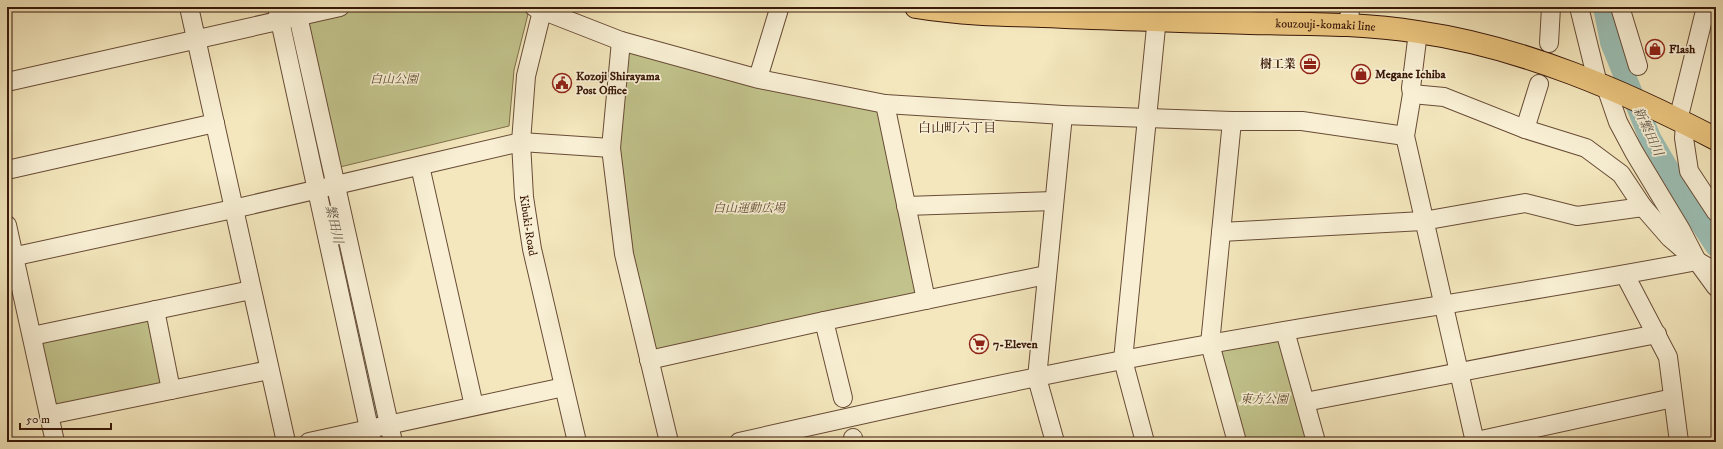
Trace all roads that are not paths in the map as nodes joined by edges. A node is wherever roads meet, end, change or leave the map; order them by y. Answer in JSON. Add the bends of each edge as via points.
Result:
{"nodes":[{"id":1,"x":189,"y":7,"type":"edge"},
{"id":2,"x":340,"y":7,"type":"edge"},
{"id":3,"x":916,"y":7,"type":"edge"},
{"id":4,"x":1551,"y":7,"type":"edge"},
{"id":5,"x":1579,"y":7,"type":"edge"},
{"id":6,"x":1620,"y":7,"type":"edge"},
{"id":7,"x":1706,"y":7,"type":"edge"},
{"id":8,"x":540,"y":8,"type":"edge"},
{"id":9,"x":779,"y":9,"type":"dead end"},
{"id":10,"x":987,"y":11,"type":"edge"},
{"id":11,"x":297,"y":12,"type":"edge"},
{"id":12,"x":278,"y":14,"type":"edge"},
{"id":13,"x":1158,"y":14,"type":"edge"},
{"id":14,"x":1349,"y":16,"type":"edge"},
{"id":15,"x":1418,"y":32,"type":"junction"},
{"id":16,"x":196,"y":40,"type":"junction"},
{"id":17,"x":620,"y":41,"type":"junction"},
{"id":18,"x":1549,"y":43,"type":"dead end"},
{"id":19,"x":1638,"y":66,"type":"dead end"},
{"id":20,"x":758,"y":78,"type":"junction"},
{"id":21,"x":7,"y":82,"type":"edge"},
{"id":22,"x":1539,"y":84,"type":"dead end"},
{"id":23,"x":1602,"y":86,"type":"junction"},
{"id":24,"x":1412,"y":94,"type":"junction"},
{"id":25,"x":885,"y":104,"type":"junction"},
{"id":26,"x":1064,"y":115,"type":"junction"},
{"id":27,"x":1147,"y":118,"type":"junction"},
{"id":28,"x":1232,"y":121,"type":"junction"},
{"id":29,"x":1682,"y":121,"type":"junction"},
{"id":30,"x":214,"y":123,"type":"junction"},
{"id":31,"x":1525,"y":129,"type":"junction"},
{"id":32,"x":1405,"y":136,"type":"junction"},
{"id":33,"x":1716,"y":139,"type":"edge"},
{"id":34,"x":521,"y":142,"type":"junction"},
{"id":35,"x":611,"y":148,"type":"junction"},
{"id":36,"x":420,"y":166,"type":"junction"},
{"id":37,"x":7,"y":170,"type":"edge"},
{"id":38,"x":335,"y":186,"type":"junction"},
{"id":39,"x":318,"y":190,"type":"junction"},
{"id":40,"x":1054,"y":201,"type":"junction"},
{"id":41,"x":906,"y":206,"type":"junction"},
{"id":42,"x":1643,"y":207,"type":"junction"},
{"id":43,"x":233,"y":209,"type":"junction"},
{"id":44,"x":1716,"y":212,"type":"edge"},
{"id":45,"x":1424,"y":221,"type":"junction"},
{"id":46,"x":7,"y":225,"type":"edge"},
{"id":47,"x":1222,"y":232,"type":"junction"},
{"id":48,"x":10,"y":257,"type":"edge"},
{"id":49,"x":1697,"y":261,"type":"junction"},
{"id":50,"x":1046,"y":275,"type":"junction"},
{"id":51,"x":1625,"y":275,"type":"junction"},
{"id":52,"x":1716,"y":277,"type":"edge"},
{"id":53,"x":251,"y":290,"type":"junction"},
{"id":54,"x":926,"y":300,"type":"junction"},
{"id":55,"x":1442,"y":304,"type":"junction"},
{"id":56,"x":155,"y":310,"type":"junction"},
{"id":57,"x":824,"y":321,"type":"junction"},
{"id":58,"x":1285,"y":331,"type":"junction"},
{"id":59,"x":1657,"y":334,"type":"junction"},
{"id":60,"x":32,"y":336,"type":"junction"},
{"id":61,"x":1210,"y":344,"type":"junction"},
{"id":62,"x":650,"y":360,"type":"junction"},
{"id":63,"x":1123,"y":360,"type":"junction"},
{"id":64,"x":269,"y":370,"type":"junction"},
{"id":65,"x":1460,"y":373,"type":"junction"},
{"id":66,"x":1037,"y":378,"type":"junction"},
{"id":67,"x":564,"y":387,"type":"junction"},
{"id":68,"x":171,"y":390,"type":"junction"},
{"id":69,"x":844,"y":398,"type":"dead end"},
{"id":70,"x":1673,"y":398,"type":"junction"},
{"id":71,"x":1304,"y":402,"type":"junction"},
{"id":72,"x":474,"y":406,"type":"junction"},
{"id":73,"x":49,"y":415,"type":"junction"},
{"id":74,"x":391,"y":433,"type":"edge"},
{"id":75,"x":371,"y":435,"type":"edge"},
{"id":76,"x":55,"y":442,"type":"edge"},
{"id":77,"x":286,"y":442,"type":"edge"},
{"id":78,"x":309,"y":442,"type":"edge"},
{"id":79,"x":577,"y":442,"type":"edge"},
{"id":80,"x":669,"y":442,"type":"edge"},
{"id":81,"x":739,"y":442,"type":"edge"},
{"id":82,"x":1055,"y":442,"type":"edge"},
{"id":83,"x":1145,"y":442,"type":"edge"},
{"id":84,"x":1237,"y":442,"type":"edge"},
{"id":85,"x":1316,"y":442,"type":"edge"},
{"id":86,"x":1474,"y":442,"type":"edge"},
{"id":87,"x":1679,"y":442,"type":"edge"}],
"edges":[{"from":1,"to":16,"type":"street"},
{"from":2,"to":11,"type":"street"},
{"from":3,"to":10,"type":"main road","name":"kouzouji-komaki line"},
{"from":4,"to":18,"type":"street"},
{"from":5,"to":23,"type":"street"},
{"from":6,"to":19,"type":"street"},
{"from":7,"to":29,"type":"street"},
{"from":8,"to":17,"type":"street"},
{"from":8,"to":34,"type":"street","name":"Kibuki-Road","via":[[526,76]]},
{"from":9,"to":20,"type":"street"},
{"from":10,"to":13,"type":"main road","name":"kouzouji-komaki line"},
{"from":11,"to":12,"type":"street"},
{"from":11,"to":38,"type":"street"},
{"from":12,"to":16,"type":"street"},
{"from":12,"to":39,"type":"street"},
{"from":13,"to":14,"type":"main road","name":"kouzouji-komaki line"},
{"from":13,"to":27,"type":"street"},
{"from":14,"to":15,"type":"main road","name":"kouzouji-komaki line"},
{"from":15,"to":23,"type":"main road","name":"kouzouji-komaki line","via":[[1484,44]]},
{"from":15,"to":24,"type":"street"},
{"from":16,"to":21,"type":"street"},
{"from":16,"to":30,"type":"street"},
{"from":17,"to":20,"type":"street"},
{"from":17,"to":35,"type":"street"},
{"from":20,"to":25,"type":"street"},
{"from":22,"to":31,"type":"street"},
{"from":23,"to":29,"type":"main road","name":"kouzouji-komaki line"},
{"from":23,"to":49,"type":"street","via":[[1634,152]]},
{"from":24,"to":31,"type":"street","via":[[1444,98]]},
{"from":24,"to":32,"type":"street"},
{"from":25,"to":26,"type":"street"},
{"from":25,"to":41,"type":"street"},
{"from":26,"to":27,"type":"street"},
{"from":26,"to":40,"type":"street"},
{"from":27,"to":28,"type":"street"},
{"from":27,"to":63,"type":"street"},
{"from":28,"to":32,"type":"street","via":[[1302,122]]},
{"from":28,"to":47,"type":"street"},
{"from":29,"to":33,"type":"main road","name":"kouzouji-komaki line"},
{"from":29,"to":44,"type":"street","via":[[1689,170]]},
{"from":30,"to":37,"type":"street"},
{"from":30,"to":43,"type":"street"},
{"from":31,"to":42,"type":"street","via":[[1586,148],[1622,174]]},
{"from":32,"to":45,"type":"street"},
{"from":34,"to":35,"type":"street"},
{"from":34,"to":36,"type":"street"},
{"from":34,"to":67,"type":"street","name":"Kibuki-Road","via":[[524,197],[532,249]]},
{"from":35,"to":62,"type":"street","via":[[624,254]]},
{"from":36,"to":38,"type":"street"},
{"from":36,"to":72,"type":"street"},
{"from":38,"to":39,"type":"street"},
{"from":38,"to":74,"type":"street"},
{"from":39,"to":43,"type":"street"},
{"from":39,"to":75,"type":"street"},
{"from":40,"to":41,"type":"street"},
{"from":40,"to":50,"type":"street"},
{"from":41,"to":54,"type":"street"},
{"from":42,"to":45,"type":"street","via":[[1576,216],[1525,203]]},
{"from":42,"to":49,"type":"street","via":[[1670,238]]},
{"from":43,"to":48,"type":"street"},
{"from":43,"to":53,"type":"street"},
{"from":45,"to":47,"type":"street"},
{"from":45,"to":55,"type":"street"},
{"from":46,"to":48,"type":"street"},
{"from":47,"to":61,"type":"street"},
{"from":48,"to":60,"type":"street"},
{"from":49,"to":51,"type":"street"},
{"from":49,"to":52,"type":"street"},
{"from":50,"to":54,"type":"street"},
{"from":50,"to":66,"type":"street"},
{"from":51,"to":55,"type":"street"},
{"from":51,"to":59,"type":"street"},
{"from":53,"to":56,"type":"street"},
{"from":53,"to":64,"type":"street"},
{"from":54,"to":57,"type":"street"},
{"from":55,"to":58,"type":"street"},
{"from":55,"to":65,"type":"street"},
{"from":56,"to":60,"type":"street"},
{"from":56,"to":68,"type":"street"},
{"from":57,"to":62,"type":"street"},
{"from":57,"to":69,"type":"street"},
{"from":58,"to":61,"type":"street"},
{"from":58,"to":71,"type":"street"},
{"from":59,"to":65,"type":"street"},
{"from":59,"to":70,"type":"street","via":[[1668,356]]},
{"from":60,"to":73,"type":"street"},
{"from":61,"to":63,"type":"street"},
{"from":61,"to":84,"type":"street"},
{"from":62,"to":80,"type":"street"},
{"from":63,"to":66,"type":"street"},
{"from":63,"to":83,"type":"street"},
{"from":64,"to":68,"type":"street"},
{"from":64,"to":77,"type":"street"},
{"from":65,"to":71,"type":"street"},
{"from":65,"to":86,"type":"street"},
{"from":66,"to":81,"type":"street"},
{"from":66,"to":82,"type":"street"},
{"from":67,"to":72,"type":"street"},
{"from":67,"to":79,"type":"street","name":"Kibuki-Road"},
{"from":68,"to":73,"type":"street"},
{"from":70,"to":86,"type":"street"},
{"from":70,"to":87,"type":"street"},
{"from":71,"to":85,"type":"street"},
{"from":72,"to":74,"type":"street"},
{"from":73,"to":76,"type":"street"},
{"from":74,"to":75,"type":"street"},
{"from":75,"to":78,"type":"street"}]}
